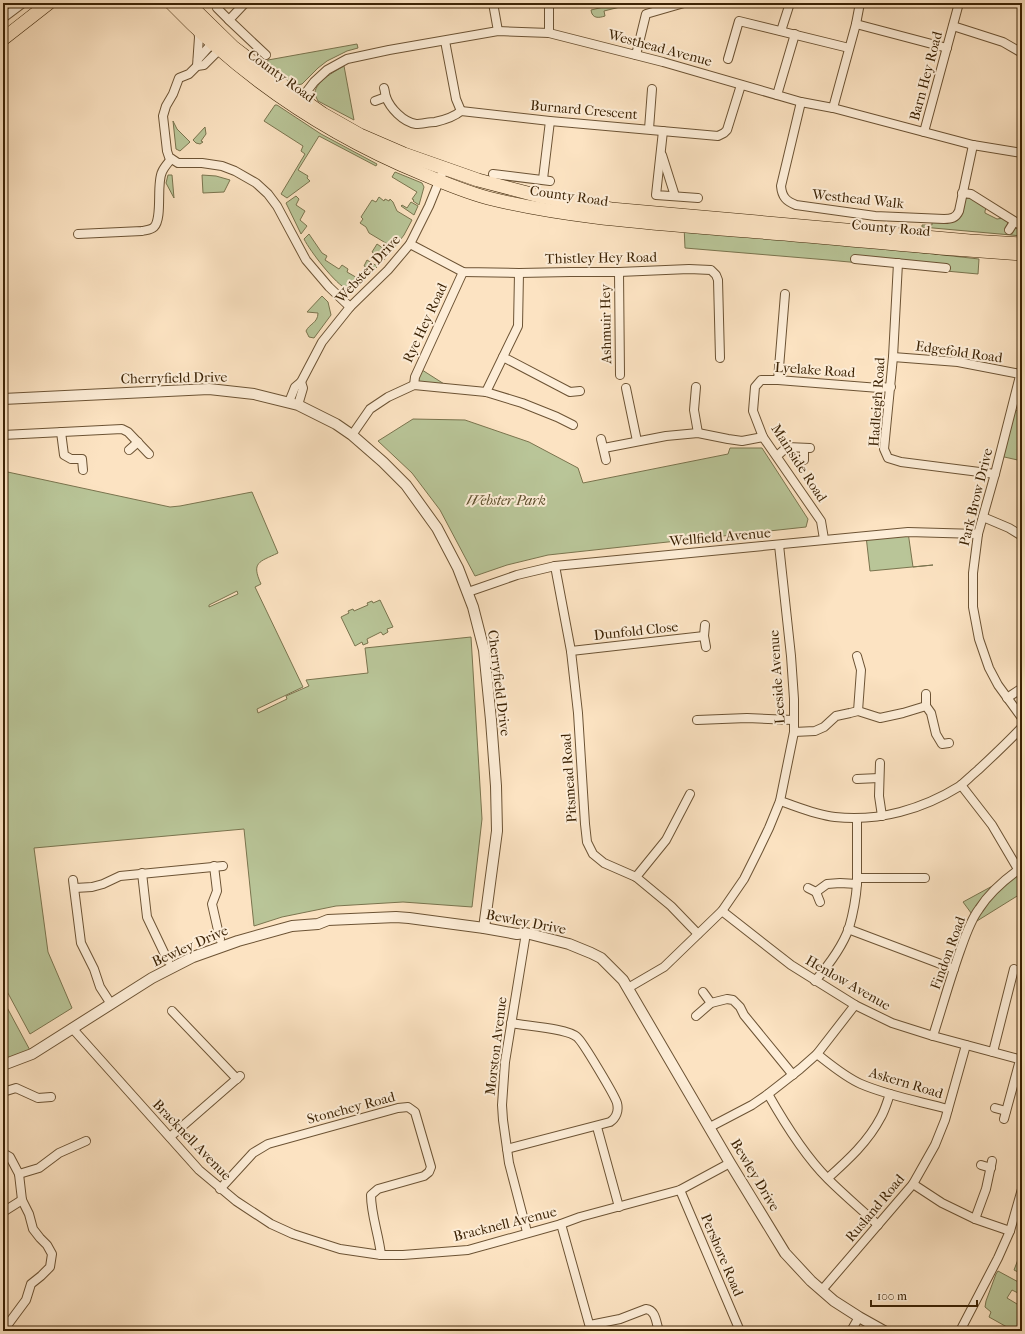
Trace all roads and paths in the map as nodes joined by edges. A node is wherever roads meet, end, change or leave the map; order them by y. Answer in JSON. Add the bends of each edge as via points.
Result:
{"nodes":[{"id":1,"x":23,"y":3,"type":"edge"},
{"id":2,"x":49,"y":3,"type":"edge"},
{"id":3,"x":170,"y":3,"type":"edge"},
{"id":4,"x":188,"y":3,"type":"edge"},
{"id":5,"x":245,"y":3,"type":"edge"},
{"id":6,"x":493,"y":3,"type":"edge"},
{"id":7,"x":549,"y":3,"type":"edge"},
{"id":8,"x":684,"y":3,"type":"edge"},
{"id":9,"x":790,"y":3,"type":"edge"},
{"id":10,"x":860,"y":3,"type":"edge"},
{"id":11,"x":959,"y":3,"type":"edge"},
{"id":12,"x":217,"y":8,"type":"dead end"},
{"id":13,"x":3,"y":18,"type":"edge"},
{"id":14,"x":229,"y":20,"type":"junction"},
{"id":15,"x":856,"y":24,"type":"junction"},
{"id":16,"x":953,"y":26,"type":"junction"},
{"id":17,"x":198,"y":30,"type":"junction"},
{"id":18,"x":498,"y":31,"type":"junction"},
{"id":19,"x":781,"y":31,"type":"junction"},
{"id":20,"x":549,"y":33,"type":"junction"},
{"id":21,"x":795,"y":34,"type":"junction"},
{"id":22,"x":3,"y":39,"type":"edge"},
{"id":23,"x":445,"y":41,"type":"junction"},
{"id":24,"x":220,"y":42,"type":"junction"},
{"id":25,"x":849,"y":48,"type":"junction"},
{"id":26,"x":947,"y":48,"type":"junction"},
{"id":27,"x":1022,"y":53,"type":"edge"},
{"id":28,"x":266,"y":55,"type":"dead end"},
{"id":29,"x":636,"y":55,"type":"junction"},
{"id":30,"x":728,"y":59,"type":"dead end"},
{"id":31,"x":197,"y":62,"type":"junction"},
{"id":32,"x":741,"y":85,"type":"junction"},
{"id":33,"x":384,"y":88,"type":"dead end"},
{"id":34,"x":652,"y":89,"type":"dead end"},
{"id":35,"x":777,"y":95,"type":"junction"},
{"id":36,"x":386,"y":98,"type":"junction"},
{"id":37,"x":301,"y":99,"type":"junction"},
{"id":38,"x":375,"y":101,"type":"dead end"},
{"id":39,"x":801,"y":102,"type":"junction"},
{"id":40,"x":833,"y":108,"type":"junction"},
{"id":41,"x":461,"y":111,"type":"junction"},
{"id":42,"x":550,"y":121,"type":"junction"},
{"id":43,"x":648,"y":129,"type":"junction"},
{"id":44,"x":663,"y":131,"type":"junction"},
{"id":45,"x":924,"y":132,"type":"junction"},
{"id":46,"x":973,"y":145,"type":"junction"},
{"id":47,"x":661,"y":150,"type":"junction"},
{"id":48,"x":1022,"y":154,"type":"edge"},
{"id":49,"x":171,"y":159,"type":"junction"},
{"id":50,"x":499,"y":172,"type":"dead end"},
{"id":51,"x":441,"y":175,"type":"junction"},
{"id":52,"x":962,"y":193,"type":"junction"},
{"id":53,"x":675,"y":196,"type":"junction"},
{"id":54,"x":698,"y":198,"type":"dead end"},
{"id":55,"x":1014,"y":222,"type":"junction"},
{"id":56,"x":1022,"y":226,"type":"edge"},
{"id":57,"x":1009,"y":230,"type":"dead end"},
{"id":58,"x":78,"y":234,"type":"dead end"},
{"id":59,"x":410,"y":244,"type":"junction"},
{"id":60,"x":1022,"y":244,"type":"edge"},
{"id":61,"x":1022,"y":254,"type":"edge"},
{"id":62,"x":855,"y":260,"type":"dead end"},
{"id":63,"x":898,"y":263,"type":"junction"},
{"id":64,"x":946,"y":268,"type":"dead end"},
{"id":65,"x":463,"y":272,"type":"junction"},
{"id":66,"x":619,"y":272,"type":"junction"},
{"id":67,"x":519,"y":274,"type":"junction"},
{"id":68,"x":785,"y":294,"type":"dead end"},
{"id":69,"x":350,"y":306,"type":"junction"},
{"id":70,"x":503,"y":357,"type":"junction"},
{"id":71,"x":893,"y":357,"type":"junction"},
{"id":72,"x":720,"y":358,"type":"dead end"},
{"id":73,"x":1021,"y":371,"type":"edge"},
{"id":74,"x":620,"y":375,"type":"dead end"},
{"id":75,"x":761,"y":380,"type":"joint"},
{"id":76,"x":778,"y":380,"type":"junction"},
{"id":77,"x":414,"y":385,"type":"junction"},
{"id":78,"x":696,"y":387,"type":"dead end"},
{"id":79,"x":891,"y":387,"type":"junction"},
{"id":80,"x":626,"y":388,"type":"dead end"},
{"id":81,"x":580,"y":391,"type":"dead end"},
{"id":82,"x":486,"y":392,"type":"junction"},
{"id":83,"x":3,"y":399,"type":"edge"},
{"id":84,"x":293,"y":404,"type":"junction"},
{"id":85,"x":573,"y":425,"type":"dead end"},
{"id":86,"x":61,"y":432,"type":"junction"},
{"id":87,"x":698,"y":433,"type":"junction"},
{"id":88,"x":3,"y":435,"type":"edge"},
{"id":89,"x":352,"y":435,"type":"junction"},
{"id":90,"x":763,"y":437,"type":"junction"},
{"id":91,"x":602,"y":439,"type":"dead end"},
{"id":92,"x":636,"y":441,"type":"junction"},
{"id":93,"x":138,"y":442,"type":"junction"},
{"id":94,"x":604,"y":448,"type":"junction"},
{"id":95,"x":128,"y":450,"type":"dead end"},
{"id":96,"x":149,"y":454,"type":"dead end"},
{"id":97,"x":777,"y":456,"type":"junction"},
{"id":98,"x":606,"y":460,"type":"dead end"},
{"id":99,"x":804,"y":460,"type":"dead end"},
{"id":100,"x":83,"y":470,"type":"dead end"},
{"id":101,"x":995,"y":474,"type":"junction"},
{"id":102,"x":983,"y":517,"type":"junction"},
{"id":103,"x":978,"y":534,"type":"junction"},
{"id":104,"x":1022,"y":536,"type":"edge"},
{"id":105,"x":824,"y":539,"type":"junction"},
{"id":106,"x":779,"y":545,"type":"junction"},
{"id":107,"x":555,"y":566,"type":"junction"},
{"id":108,"x":468,"y":592,"type":"junction"},
{"id":109,"x":705,"y":625,"type":"dead end"},
{"id":110,"x":704,"y":636,"type":"junction"},
{"id":111,"x":706,"y":647,"type":"dead end"},
{"id":112,"x":571,"y":651,"type":"junction"},
{"id":113,"x":857,"y":656,"type":"dead end"},
{"id":114,"x":1022,"y":688,"type":"edge"},
{"id":115,"x":926,"y":694,"type":"dead end"},
{"id":116,"x":1007,"y":698,"type":"junction"},
{"id":117,"x":926,"y":706,"type":"junction"},
{"id":118,"x":858,"y":711,"type":"junction"},
{"id":119,"x":1022,"y":718,"type":"edge"},
{"id":120,"x":697,"y":720,"type":"dead end"},
{"id":121,"x":793,"y":720,"type":"junction"},
{"id":122,"x":1022,"y":727,"type":"edge"},
{"id":123,"x":794,"y":732,"type":"junction"},
{"id":124,"x":943,"y":746,"type":"dead end"},
{"id":125,"x":880,"y":763,"type":"dead end"},
{"id":126,"x":879,"y":778,"type":"junction"},
{"id":127,"x":857,"y":779,"type":"dead end"},
{"id":128,"x":961,"y":785,"type":"junction"},
{"id":129,"x":690,"y":794,"type":"dead end"},
{"id":130,"x":780,"y":801,"type":"junction"},
{"id":131,"x":882,"y":816,"type":"junction"},
{"id":132,"x":857,"y":818,"type":"junction"},
{"id":133,"x":214,"y":866,"type":"junction"},
{"id":134,"x":223,"y":866,"type":"dead end"},
{"id":135,"x":142,"y":873,"type":"junction"},
{"id":136,"x":1020,"y":873,"type":"edge"},
{"id":137,"x":636,"y":877,"type":"junction"},
{"id":138,"x":925,"y":878,"type":"dead end"},
{"id":139,"x":857,"y":881,"type":"junction"},
{"id":140,"x":808,"y":888,"type":"dead end"},
{"id":141,"x":816,"y":892,"type":"junction"},
{"id":142,"x":820,"y":902,"type":"dead end"},
{"id":143,"x":722,"y":911,"type":"junction"},
{"id":144,"x":484,"y":928,"type":"junction"},
{"id":145,"x":848,"y":929,"type":"junction"},
{"id":146,"x":526,"y":933,"type":"junction"},
{"id":147,"x":698,"y":934,"type":"junction"},
{"id":148,"x":220,"y":939,"type":"dead end"},
{"id":149,"x":168,"y":961,"type":"dead end"},
{"id":150,"x":954,"y":969,"type":"junction"},
{"id":151,"x":1014,"y":969,"type":"dead end"},
{"id":152,"x":815,"y":981,"type":"junction"},
{"id":153,"x":628,"y":988,"type":"junction"},
{"id":154,"x":703,"y":992,"type":"dead end"},
{"id":155,"x":711,"y":1003,"type":"junction"},
{"id":156,"x":111,"y":1004,"type":"junction"},
{"id":157,"x":855,"y":1005,"type":"junction"},
{"id":158,"x":172,"y":1011,"type":"dead end"},
{"id":159,"x":696,"y":1016,"type":"dead end"},
{"id":160,"x":511,"y":1023,"type":"junction"},
{"id":161,"x":72,"y":1028,"type":"junction"},
{"id":162,"x":933,"y":1036,"type":"junction"},
{"id":163,"x":966,"y":1045,"type":"junction"},
{"id":164,"x":993,"y":1052,"type":"junction"},
{"id":165,"x":817,"y":1054,"type":"junction"},
{"id":166,"x":1021,"y":1060,"type":"edge"},
{"id":167,"x":3,"y":1066,"type":"edge"},
{"id":168,"x":793,"y":1075,"type":"junction"},
{"id":169,"x":3,"y":1092,"type":"edge"},
{"id":170,"x":768,"y":1094,"type":"junction"},
{"id":171,"x":890,"y":1094,"type":"junction"},
{"id":172,"x":51,"y":1098,"type":"dead end"},
{"id":173,"x":995,"y":1108,"type":"dead end"},
{"id":174,"x":948,"y":1109,"type":"junction"},
{"id":175,"x":597,"y":1127,"type":"junction"},
{"id":176,"x":710,"y":1127,"type":"junction"},
{"id":177,"x":170,"y":1137,"type":"junction"},
{"id":178,"x":86,"y":1141,"type":"dead end"},
{"id":179,"x":507,"y":1149,"type":"junction"},
{"id":180,"x":3,"y":1153,"type":"edge"},
{"id":181,"x":730,"y":1163,"type":"junction"},
{"id":182,"x":981,"y":1165,"type":"dead end"},
{"id":183,"x":19,"y":1174,"type":"junction"},
{"id":184,"x":828,"y":1178,"type":"junction"},
{"id":185,"x":913,"y":1184,"type":"junction"},
{"id":186,"x":220,"y":1189,"type":"junction"},
{"id":187,"x":1022,"y":1189,"type":"edge"},
{"id":188,"x":680,"y":1190,"type":"junction"},
{"id":189,"x":22,"y":1200,"type":"junction"},
{"id":190,"x":619,"y":1207,"type":"junction"},
{"id":191,"x":3,"y":1212,"type":"edge"},
{"id":192,"x":975,"y":1219,"type":"junction"},
{"id":193,"x":561,"y":1224,"type":"junction"},
{"id":194,"x":878,"y":1225,"type":"junction"},
{"id":195,"x":1010,"y":1231,"type":"junction"},
{"id":196,"x":527,"y":1232,"type":"junction"},
{"id":197,"x":381,"y":1254,"type":"junction"},
{"id":198,"x":822,"y":1290,"type":"junction"},
{"id":199,"x":860,"y":1317,"type":"junction"},
{"id":200,"x":591,"y":1328,"type":"edge"},
{"id":201,"x":3,"y":1331,"type":"edge"},
{"id":202,"x":658,"y":1331,"type":"edge"},
{"id":203,"x":740,"y":1331,"type":"edge"},
{"id":204,"x":851,"y":1331,"type":"edge"},
{"id":205,"x":884,"y":1331,"type":"edge"},
{"id":206,"x":960,"y":1331,"type":"edge"}],
"edges":[{"from":1,"to":13,"type":"street"},
{"from":2,"to":22,"type":"main road"},
{"from":3,"to":17,"type":"main road","name":"County Road"},
{"from":4,"to":24,"type":"main road","name":"County Road"},
{"from":5,"to":14,"type":"street"},
{"from":6,"to":18,"type":"street"},
{"from":7,"to":20,"type":"street"},
{"from":8,"to":29,"type":"street","via":[[646,14]]},
{"from":9,"to":19,"type":"street"},
{"from":10,"to":15,"type":"street"},
{"from":11,"to":16,"type":"street","name":"Barn Hey Road"},
{"from":12,"to":14,"type":"street"},
{"from":14,"to":28,"type":"street"},
{"from":15,"to":25,"type":"street"},
{"from":15,"to":26,"type":"street"},
{"from":16,"to":26,"type":"street","name":"Barn Hey Road"},
{"from":16,"to":27,"type":"street","via":[[1003,42]]},
{"from":17,"to":24,"type":"main road","name":"County Road"},
{"from":17,"to":31,"type":"street"},
{"from":18,"to":20,"type":"street","name":"Westhead Avenue"},
{"from":18,"to":23,"type":"street","name":"Westhead Avenue"},
{"from":19,"to":21,"type":"street"},
{"from":19,"to":30,"type":"street","via":[[739,21]]},
{"from":20,"to":29,"type":"street","name":"Westhead Avenue"},
{"from":21,"to":25,"type":"street"},
{"from":21,"to":35,"type":"street"},
{"from":23,"to":37,"type":"street","name":"Westhead Avenue","via":[[347,59],[327,70]]},
{"from":23,"to":41,"type":"street","via":[[456,99]]},
{"from":24,"to":31,"type":"street"},
{"from":24,"to":37,"type":"main road","name":"County Road"},
{"from":24,"to":51,"type":"main road","name":"County Road","via":[[278,96],[323,124],[402,166]]},
{"from":25,"to":40,"type":"street"},
{"from":26,"to":45,"type":"street","name":"Barn Hey Road"},
{"from":29,"to":32,"type":"street","name":"Westhead Avenue","via":[[724,78]]},
{"from":31,"to":49,"type":"street","via":[[189,74],[179,78],[164,110],[167,151]]},
{"from":32,"to":35,"type":"street","name":"Westhead Avenue"},
{"from":32,"to":44,"type":"street","name":"Burnard Crescent","via":[[724,133],[718,136]]},
{"from":33,"to":36,"type":"street"},
{"from":34,"to":43,"type":"street"},
{"from":35,"to":39,"type":"street","name":"Westhead Avenue"},
{"from":36,"to":38,"type":"street"},
{"from":36,"to":41,"type":"street","via":[[401,117],[416,124],[456,116]]},
{"from":37,"to":51,"type":"main road","name":"County Road","via":[[360,135],[404,154]]},
{"from":39,"to":40,"type":"street","name":"Westhead Avenue"},
{"from":39,"to":52,"type":"street","name":"Westhead Walk","via":[[781,186],[783,196],[790,202],[875,216],[949,219],[958,214]]},
{"from":40,"to":45,"type":"street","name":"Westhead Avenue"},
{"from":41,"to":42,"type":"street","name":"Burnard Crescent"},
{"from":42,"to":43,"type":"street","name":"Burnard Crescent"},
{"from":42,"to":50,"type":"street","via":[[547,180]]},
{"from":43,"to":44,"type":"street","name":"Burnard Crescent"},
{"from":44,"to":47,"type":"street"},
{"from":45,"to":46,"type":"street","name":"Westhead Avenue"},
{"from":46,"to":48,"type":"street","name":"Westhead Avenue"},
{"from":46,"to":52,"type":"street","name":"Westhead Walk"},
{"from":47,"to":53,"type":"street"},
{"from":47,"to":53,"type":"street","via":[[653,196]]},
{"from":49,"to":58,"type":"street","via":[[160,176],[155,226],[142,231]]},
{"from":49,"to":69,"type":"street","via":[[178,164],[222,166],[256,183],[277,206],[306,260],[329,287]]},
{"from":51,"to":59,"type":"street","name":"Webster Drive"},
{"from":51,"to":60,"type":"main road","name":"County Road","via":[[478,180],[573,203],[611,209]]},
{"from":51,"to":61,"type":"main road","name":"County Road","via":[[486,197],[530,208],[585,216]]},
{"from":52,"to":55,"type":"street","via":[[971,194]]},
{"from":53,"to":54,"type":"street"},
{"from":55,"to":56,"type":"street"},
{"from":55,"to":57,"type":"street"},
{"from":59,"to":65,"type":"street","name":"Thistley Hey Road"},
{"from":59,"to":69,"type":"street","name":"Webster Drive"},
{"from":62,"to":63,"type":"street"},
{"from":63,"to":64,"type":"street"},
{"from":63,"to":71,"type":"street","name":"Hadleigh Road"},
{"from":65,"to":67,"type":"street","name":"Thistley Hey Road"},
{"from":65,"to":77,"type":"street","name":"Rye Hey Road","via":[[415,377]]},
{"from":66,"to":67,"type":"street","name":"Thistley Hey Road"},
{"from":66,"to":72,"type":"street","name":"Thistley Hey Road","via":[[711,270],[718,280]]},
{"from":66,"to":74,"type":"street","name":"Ashmuir Hey"},
{"from":67,"to":70,"type":"street","via":[[518,326]]},
{"from":68,"to":76,"type":"street"},
{"from":69,"to":84,"type":"street","name":"Webster Drive","via":[[322,342],[301,382],[303,388]]},
{"from":70,"to":81,"type":"street","via":[[570,392]]},
{"from":70,"to":82,"type":"street"},
{"from":71,"to":73,"type":"street","name":"Edgefold Road","via":[[958,362]]},
{"from":71,"to":79,"type":"street","name":"Hadleigh Road"},
{"from":73,"to":101,"type":"street","name":"Park Brow Drive"},
{"from":75,"to":76,"type":"street","name":"Lyelake Road"},
{"from":75,"to":90,"type":"street","name":"Mainside Road","via":[[754,387],[753,411]]},
{"from":76,"to":79,"type":"street","name":"Lyelake Road"},
{"from":77,"to":82,"type":"street"},
{"from":77,"to":89,"type":"street","via":[[388,396],[370,409]]},
{"from":78,"to":87,"type":"street","via":[[694,410]]},
{"from":79,"to":101,"type":"street","name":"Hadleigh Road","via":[[884,449],[888,458],[901,462]]},
{"from":80,"to":92,"type":"street"},
{"from":82,"to":85,"type":"street","via":[[522,403]]},
{"from":83,"to":84,"type":"street","name":"Cherryfield Drive","via":[[209,389],[254,394]]},
{"from":84,"to":89,"type":"street","name":"Cherryfield Drive","via":[[324,417]]},
{"from":86,"to":88,"type":"street"},
{"from":86,"to":93,"type":"street","via":[[122,429]]},
{"from":86,"to":100,"type":"street","via":[[64,455],[71,459],[82,459]]},
{"from":87,"to":90,"type":"street","via":[[742,441]]},
{"from":87,"to":92,"type":"street"},
{"from":89,"to":108,"type":"street","name":"Cherryfield Drive","via":[[383,462],[421,504],[451,553]]},
{"from":90,"to":97,"type":"street","name":"Mainside Road"},
{"from":91,"to":94,"type":"street"},
{"from":92,"to":94,"type":"street"},
{"from":93,"to":95,"type":"street"},
{"from":93,"to":96,"type":"street"},
{"from":94,"to":98,"type":"street"},
{"from":97,"to":99,"type":"street","via":[[787,447],[807,448]]},
{"from":97,"to":105,"type":"street","name":"Mainside Road","via":[[821,521]]},
{"from":101,"to":102,"type":"street","name":"Park Brow Drive"},
{"from":102,"to":103,"type":"street","name":"Park Brow Drive"},
{"from":102,"to":104,"type":"street"},
{"from":103,"to":105,"type":"street","name":"Wellfield Avenue","via":[[910,532]]},
{"from":103,"to":116,"type":"street","name":"Park Brow Drive","via":[[973,573],[973,607],[979,639],[989,668]]},
{"from":105,"to":106,"type":"street","name":"Wellfield Avenue"},
{"from":106,"to":107,"type":"street","name":"Wellfield Avenue"},
{"from":106,"to":121,"type":"street","name":"Leeside Avenue","via":[[791,656]]},
{"from":107,"to":108,"type":"street","name":"Wellfield Avenue","via":[[517,575]]},
{"from":107,"to":112,"type":"street","name":"Pitsmead Road"},
{"from":108,"to":144,"type":"street","name":"Cherryfield Drive","via":[[484,650],[496,786],[497,831]]},
{"from":109,"to":110,"type":"street"},
{"from":110,"to":111,"type":"street"},
{"from":110,"to":112,"type":"street","name":"Dunfold Close"},
{"from":112,"to":137,"type":"street","name":"Pitsmead Road","via":[[587,842],[593,854],[604,863]]},
{"from":113,"to":118,"type":"street","via":[[860,670]]},
{"from":114,"to":116,"type":"street"},
{"from":115,"to":117,"type":"street"},
{"from":116,"to":119,"type":"street","name":"Park Brow Drive"},
{"from":117,"to":118,"type":"street","via":[[880,718]]},
{"from":117,"to":124,"type":"street"},
{"from":118,"to":123,"type":"street","via":[[836,716],[815,731]]},
{"from":120,"to":121,"type":"street"},
{"from":121,"to":123,"type":"street","name":"Leeside Avenue"},
{"from":122,"to":128,"type":"street"},
{"from":123,"to":130,"type":"street","name":"Leeside Avenue"},
{"from":125,"to":126,"type":"street"},
{"from":126,"to":127,"type":"street"},
{"from":126,"to":131,"type":"street"},
{"from":128,"to":131,"type":"street","via":[[920,806]]},
{"from":128,"to":136,"type":"street","via":[[992,825]]},
{"from":129,"to":137,"type":"street","via":[[666,840]]},
{"from":130,"to":132,"type":"street","via":[[834,817]]},
{"from":130,"to":143,"type":"street","name":"Leeside Avenue","via":[[744,879]]},
{"from":131,"to":132,"type":"street"},
{"from":132,"to":139,"type":"street"},
{"from":133,"to":134,"type":"street"},
{"from":133,"to":135,"type":"street"},
{"from":133,"to":148,"type":"street","via":[[217,891],[212,904]]},
{"from":135,"to":149,"type":"street","via":[[147,917]]},
{"from":135,"to":156,"type":"street","via":[[120,876],[103,884],[74,884],[81,943],[100,987]]},
{"from":136,"to":150,"type":"street","name":"Findon Road","via":[[1004,880],[978,910]]},
{"from":137,"to":147,"type":"street","name":"Pitsmead Road","via":[[671,906]]},
{"from":138,"to":139,"type":"street"},
{"from":139,"to":141,"type":"street","via":[[827,884]]},
{"from":139,"to":145,"type":"street"},
{"from":140,"to":141,"type":"street"},
{"from":141,"to":142,"type":"street"},
{"from":143,"to":147,"type":"street","name":"Leeside Avenue"},
{"from":143,"to":152,"type":"street","name":"Henlow Avenue","via":[[791,966]]},
{"from":144,"to":146,"type":"street","name":"Bewley Drive","via":[[517,934]]},
{"from":144,"to":156,"type":"street","name":"Bewley Drive","via":[[396,917],[328,920],[318,924],[292,926],[193,957],[152,978]]},
{"from":145,"to":150,"type":"street"},
{"from":145,"to":152,"type":"street","via":[[837,951]]},
{"from":146,"to":153,"type":"street","name":"Bewley Drive","via":[[580,947],[601,958]]},
{"from":146,"to":160,"type":"street","name":"Morston Avenue"},
{"from":147,"to":153,"type":"street","name":"Leeside Avenue","via":[[664,966]]},
{"from":150,"to":162,"type":"street","name":"Findon Road"},
{"from":151,"to":164,"type":"street"},
{"from":152,"to":157,"type":"street","name":"Henlow Avenue"},
{"from":153,"to":176,"type":"street","name":"Bewley Drive"},
{"from":154,"to":155,"type":"street"},
{"from":155,"to":159,"type":"street"},
{"from":155,"to":168,"type":"street","via":[[734,1000]]},
{"from":156,"to":161,"type":"street","name":"Bewley Drive"},
{"from":157,"to":162,"type":"street","name":"Henlow Avenue","via":[[892,1023]]},
{"from":157,"to":165,"type":"street"},
{"from":158,"to":177,"type":"street","via":[[239,1077]]},
{"from":160,"to":175,"type":"street","via":[[566,1032],[577,1037],[617,1103],[614,1119]]},
{"from":160,"to":179,"type":"street","name":"Morston Avenue","via":[[502,1092]]},
{"from":161,"to":167,"type":"street","name":"Bewley Drive","via":[[32,1054]]},
{"from":161,"to":177,"type":"street","name":"Bracknell Avenue"},
{"from":162,"to":163,"type":"street","name":"Henlow Avenue"},
{"from":163,"to":164,"type":"street","name":"Henlow Avenue"},
{"from":163,"to":174,"type":"street","name":"Rusland Road"},
{"from":164,"to":166,"type":"street","name":"Henlow Avenue"},
{"from":165,"to":168,"type":"street"},
{"from":165,"to":171,"type":"street","name":"Askern Road","via":[[860,1083]]},
{"from":166,"to":173,"type":"street","via":[[1005,1115]]},
{"from":168,"to":170,"type":"street"},
{"from":169,"to":172,"type":"street","via":[[17,1084],[38,1098]]},
{"from":170,"to":176,"type":"street"},
{"from":170,"to":184,"type":"street","via":[[791,1133]]},
{"from":171,"to":174,"type":"street","name":"Askern Road"},
{"from":171,"to":184,"type":"street","via":[[869,1137],[854,1155]]},
{"from":174,"to":185,"type":"street","name":"Rusland Road","via":[[935,1145]]},
{"from":175,"to":179,"type":"street"},
{"from":175,"to":190,"type":"street"},
{"from":176,"to":181,"type":"street","name":"Bewley Drive"},
{"from":177,"to":186,"type":"street","name":"Bracknell Avenue"},
{"from":178,"to":183,"type":"street","via":[[59,1153],[39,1168]]},
{"from":179,"to":196,"type":"street","name":"Morston Avenue"},
{"from":180,"to":183,"type":"street","via":[[10,1157]]},
{"from":181,"to":188,"type":"street","name":"Bracknell Avenue"},
{"from":181,"to":198,"type":"street","name":"Bewley Drive","via":[[785,1252]]},
{"from":182,"to":192,"type":"street","via":[[992,1164]]},
{"from":183,"to":189,"type":"street"},
{"from":184,"to":194,"type":"street"},
{"from":185,"to":192,"type":"street","via":[[942,1204]]},
{"from":185,"to":194,"type":"street","name":"Rusland Road"},
{"from":186,"to":197,"type":"street","name":"Bracknell Avenue","via":[[271,1224],[293,1234],[340,1249]]},
{"from":186,"to":197,"type":"street","name":"Stonehey Road","via":[[253,1153],[268,1144],[408,1107],[415,1112],[431,1167],[424,1176],[378,1189],[371,1195]]},
{"from":187,"to":195,"type":"street"},
{"from":188,"to":190,"type":"street","name":"Bracknell Avenue"},
{"from":188,"to":203,"type":"street","name":"Pershore Road"},
{"from":189,"to":191,"type":"street"},
{"from":189,"to":201,"type":"street","via":[[33,1229],[48,1245],[52,1254],[50,1267],[31,1284],[26,1300]]},
{"from":190,"to":193,"type":"street","name":"Bracknell Avenue"},
{"from":192,"to":195,"type":"street"},
{"from":193,"to":196,"type":"street","name":"Bracknell Avenue"},
{"from":193,"to":200,"type":"street"},
{"from":194,"to":198,"type":"street","name":"Rusland Road"},
{"from":195,"to":206,"type":"street"},
{"from":196,"to":197,"type":"street","name":"Bracknell Avenue","via":[[468,1250],[426,1254]]},
{"from":198,"to":199,"type":"street","name":"Bewley Drive","via":[[834,1301]]},
{"from":199,"to":204,"type":"street"},
{"from":199,"to":205,"type":"street","name":"Bewley Drive"},
{"from":200,"to":202,"type":"street","via":[[646,1309],[653,1312]]}]}
